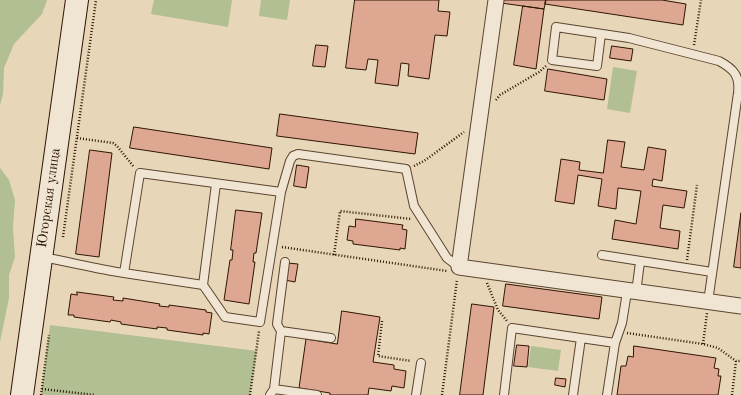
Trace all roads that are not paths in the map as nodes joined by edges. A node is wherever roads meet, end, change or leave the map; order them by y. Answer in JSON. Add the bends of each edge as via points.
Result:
{"nodes":[{"id":1,"x":77,"y":0,"type":"edge"},
{"id":2,"x":496,"y":0,"type":"edge"},
{"id":3,"x":601,"y":34,"type":"junction"},
{"id":4,"x":739,"y":93,"type":"edge"},
{"id":5,"x":216,"y":184,"type":"junction"},
{"id":6,"x":281,"y":192,"type":"junction"},
{"id":7,"x":602,"y":255,"type":"dead end"},
{"id":8,"x":50,"y":259,"type":"junction"},
{"id":9,"x":285,"y":262,"type":"dead end"},
{"id":10,"x":640,"y":262,"type":"junction"},
{"id":11,"x":459,"y":270,"type":"junction"},
{"id":12,"x":712,"y":272,"type":"junction"},
{"id":13,"x":124,"y":273,"type":"junction"},
{"id":14,"x":203,"y":285,"type":"junction"},
{"id":15,"x":632,"y":292,"type":"junction"},
{"id":16,"x":708,"y":302,"type":"junction"},
{"id":17,"x":741,"y":306,"type":"edge"},
{"id":18,"x":281,"y":331,"type":"junction"},
{"id":19,"x":331,"y":338,"type":"dead end"},
{"id":20,"x":581,"y":338,"type":"junction"},
{"id":21,"x":615,"y":343,"type":"junction"},
{"id":22,"x":421,"y":363,"type":"road end"},
{"id":23,"x":32,"y":392,"type":"edge"},
{"id":24,"x":272,"y":392,"type":"edge"},
{"id":25,"x":317,"y":395,"type":"edge"},
{"id":26,"x":416,"y":395,"type":"edge"},
{"id":27,"x":504,"y":395,"type":"edge"},
{"id":28,"x":573,"y":395,"type":"edge"},
{"id":29,"x":606,"y":395,"type":"edge"}],
"edges":[{"from":1,"to":8,"type":"street","name":"Югорская улица"},
{"from":2,"to":11,"type":"street","via":[[472,128]]},
{"from":3,"to":3,"type":"lane","via":[[556,27],[552,60],[597,66]]},
{"from":3,"to":4,"type":"lane","via":[[629,38],[719,61],[733,70],[739,84]]},
{"from":4,"to":12,"type":"lane"},
{"from":5,"to":6,"type":"lane"},
{"from":5,"to":13,"type":"lane","via":[[140,173]]},
{"from":5,"to":14,"type":"lane"},
{"from":6,"to":11,"type":"lane","via":[[290,161],[298,154],[406,169],[414,206],[447,258]]},
{"from":6,"to":14,"type":"lane","via":[[260,322],[225,317]]},
{"from":7,"to":10,"type":"lane"},
{"from":8,"to":13,"type":"lane"},
{"from":8,"to":23,"type":"street","name":"Югорская улица"},
{"from":9,"to":18,"type":"lane","via":[[277,324]]},
{"from":10,"to":12,"type":"lane"},
{"from":10,"to":15,"type":"lane"},
{"from":11,"to":15,"type":"street"},
{"from":12,"to":16,"type":"lane"},
{"from":13,"to":14,"type":"lane"},
{"from":15,"to":16,"type":"street"},
{"from":15,"to":21,"type":"lane"},
{"from":16,"to":17,"type":"street"},
{"from":18,"to":19,"type":"lane"},
{"from":18,"to":24,"type":"lane"},
{"from":20,"to":21,"type":"lane"},
{"from":20,"to":27,"type":"lane","via":[[512,328]]},
{"from":20,"to":28,"type":"lane"},
{"from":21,"to":29,"type":"lane"},
{"from":22,"to":26,"type":"lane"},
{"from":24,"to":25,"type":"lane"}]}
